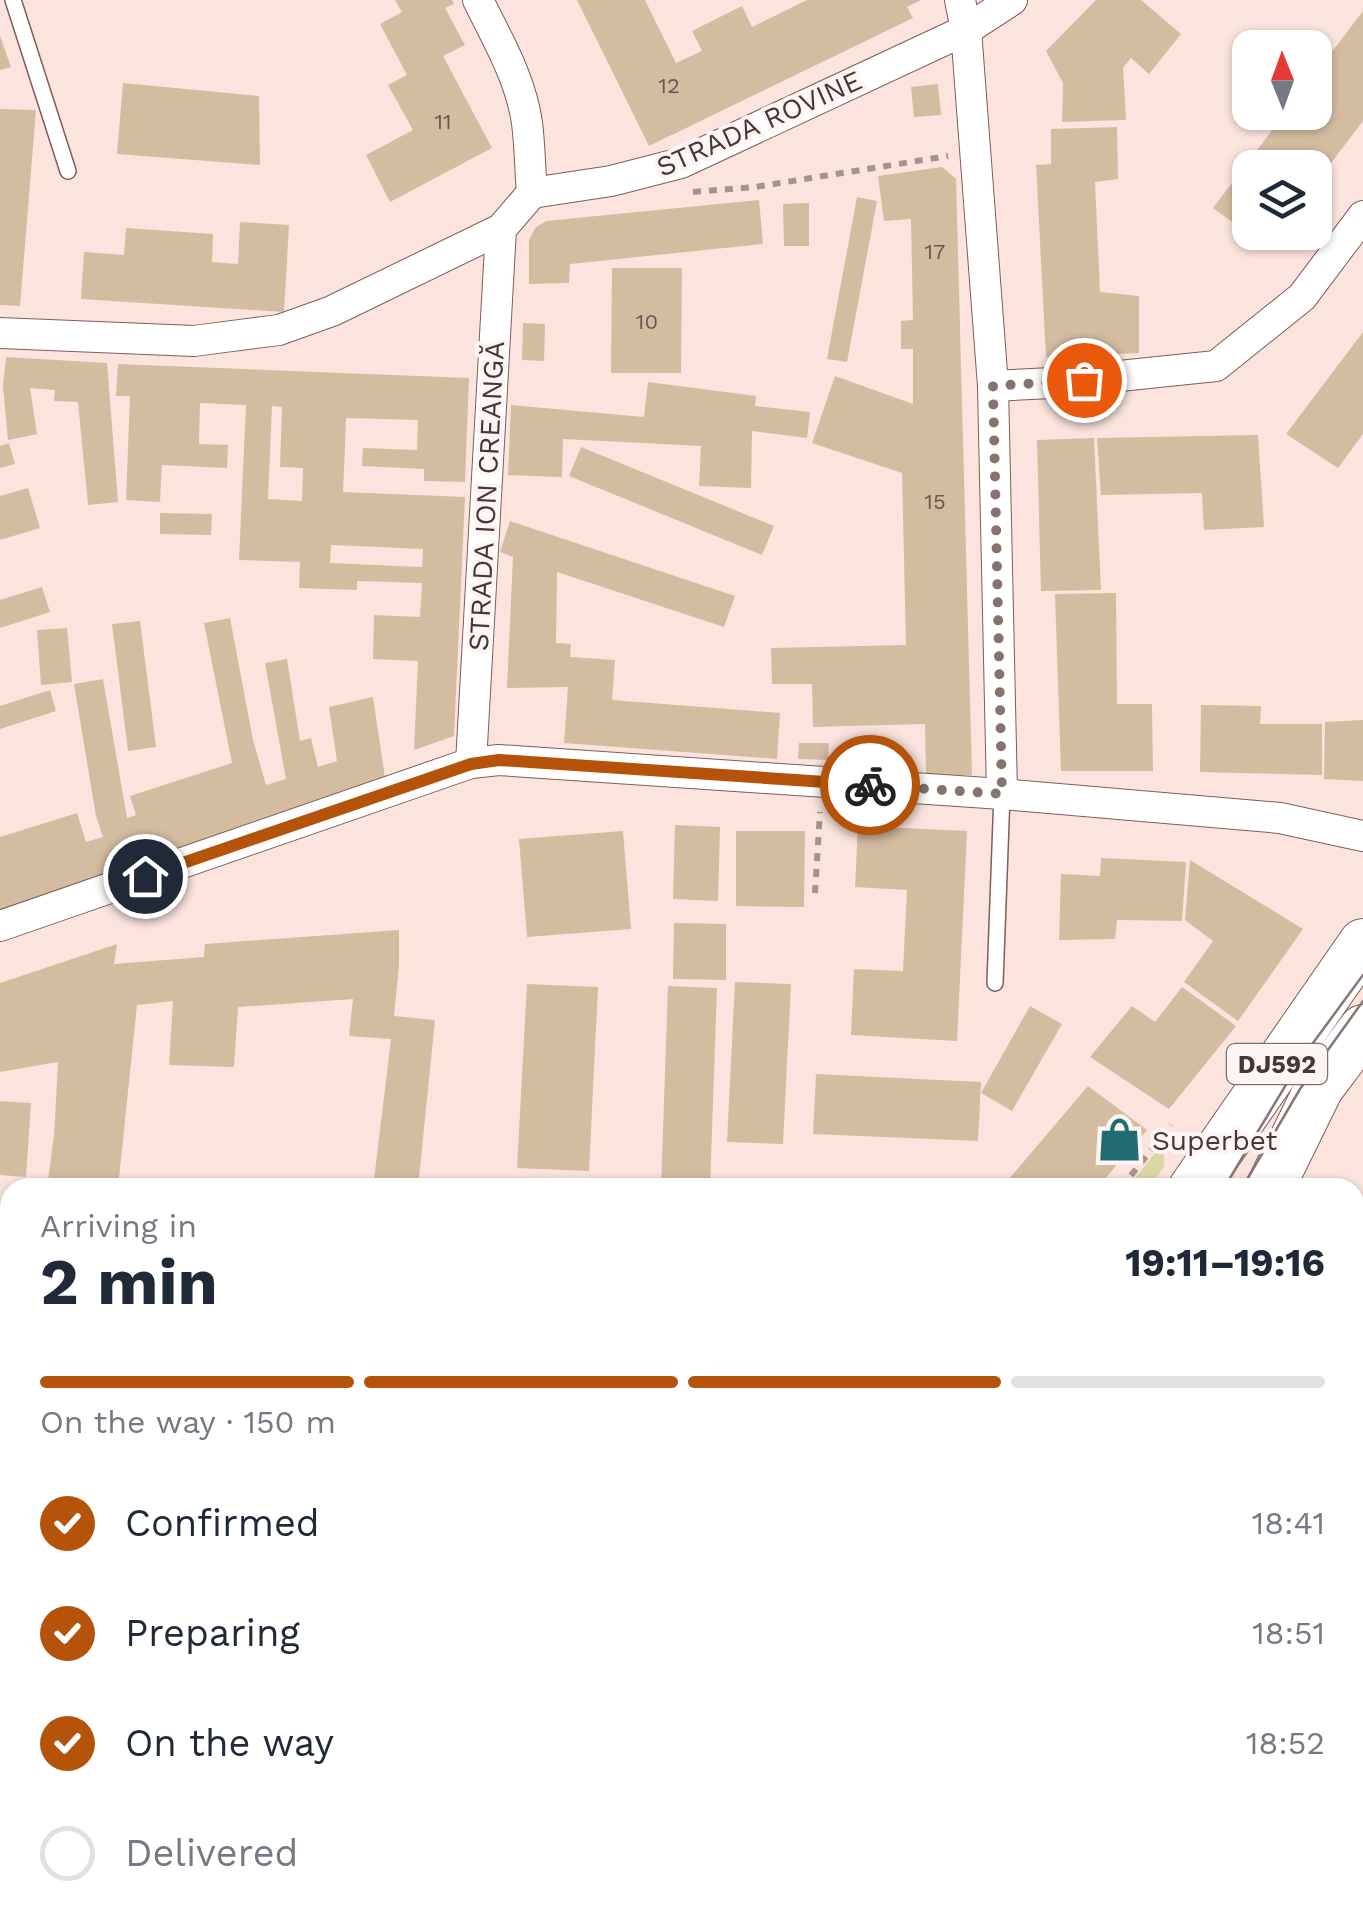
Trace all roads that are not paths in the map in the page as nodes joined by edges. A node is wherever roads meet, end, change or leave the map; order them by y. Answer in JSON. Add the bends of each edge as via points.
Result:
{"nodes":[{"id":1,"x":12,"y":0,"type":"edge"},
{"id":2,"x":478,"y":0,"type":"edge"},
{"id":3,"x":1012,"y":0,"type":"edge"},
{"id":4,"x":963,"y":15,"type":"edge"},
{"id":5,"x":68,"y":171,"type":"dead end"},
{"id":6,"x":532,"y":193,"type":"junction"},
{"id":7,"x":1363,"y":216,"type":"edge"},
{"id":8,"x":501,"y":229,"type":"junction"},
{"id":9,"x":0,"y":333,"type":"edge"},
{"id":10,"x":993,"y":386,"type":"junction"},
{"id":11,"x":471,"y":764,"type":"junction"},
{"id":12,"x":1002,"y":794,"type":"junction"},
{"id":13,"x":1363,"y":817,"type":"edge"},
{"id":14,"x":1280,"y":818,"type":"junction"},
{"id":15,"x":1363,"y":836,"type":"edge"},
{"id":16,"x":0,"y":926,"type":"edge"},
{"id":17,"x":1363,"y":943,"type":"edge"},
{"id":18,"x":995,"y":983,"type":"dead end"},
{"id":19,"x":1363,"y":1028,"type":"edge"},
{"id":20,"x":1201,"y":1178,"type":"edge"},
{"id":21,"x":1275,"y":1178,"type":"edge"}],
"edges":[{"from":1,"to":5,"type":"lane"},
{"from":2,"to":6,"type":"street","via":[[521,96]]},
{"from":3,"to":4,"type":"street","name":"STRADA ROVINE"},
{"from":4,"to":6,"type":"street","name":"STRADA ROVINE","via":[[680,163]]},
{"from":4,"to":10,"type":"street"},
{"from":6,"to":8,"type":"street"},
{"from":7,"to":10,"type":"street","via":[[1302,296],[1216,366]]},
{"from":8,"to":9,"type":"street","via":[[278,330],[194,341]]},
{"from":8,"to":11,"type":"street","name":"STRADA ION CREANGĂ"},
{"from":10,"to":12,"type":"street"},
{"from":11,"to":12,"type":"street","via":[[499,760]]},
{"from":11,"to":16,"type":"street"},
{"from":12,"to":14,"type":"street"},
{"from":12,"to":18,"type":"lane"},
{"from":13,"to":14,"type":"street"},
{"from":14,"to":15,"type":"street"},
{"from":17,"to":20,"type":"main road","number":"DJ592"},
{"from":19,"to":21,"type":"main road","number":"DJ592","via":[[1319,1088]]}]}
